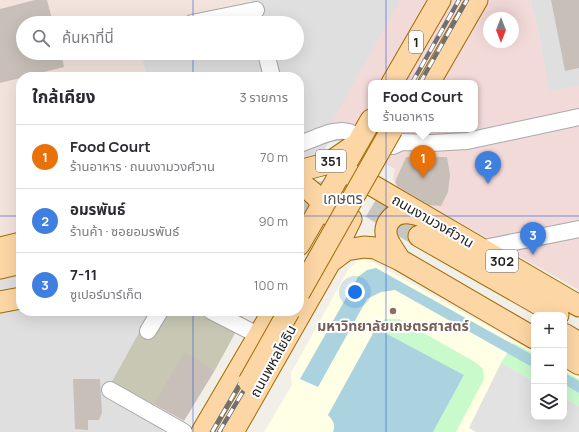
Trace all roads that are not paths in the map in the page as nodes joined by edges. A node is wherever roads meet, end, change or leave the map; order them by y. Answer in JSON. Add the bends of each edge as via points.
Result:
{"nodes":[{"id":1,"x":440,"y":0,"type":"edge"},
{"id":2,"x":450,"y":0,"type":"edge"},
{"id":3,"x":466,"y":0,"type":"edge"},
{"id":4,"x":477,"y":0,"type":"edge"},
{"id":5,"x":257,"y":11,"type":"edge"},
{"id":6,"x":230,"y":16,"type":"edge"},
{"id":7,"x":443,"y":27,"type":"junction"},
{"id":8,"x":268,"y":60,"type":"edge"},
{"id":9,"x":271,"y":72,"type":"edge"},
{"id":10,"x":394,"y":80,"type":"edge"},
{"id":11,"x":405,"y":80,"type":"edge"},
{"id":12,"x":419,"y":80,"type":"edge"},
{"id":13,"x":431,"y":80,"type":"edge"},
{"id":14,"x":579,"y":117,"type":"edge"},
{"id":15,"x":396,"y":135,"type":"edge"},
{"id":16,"x":366,"y":137,"type":"edge"},
{"id":17,"x":304,"y":143,"type":"edge"},
{"id":18,"x":304,"y":170,"type":"edge"},
{"id":19,"x":304,"y":173,"type":"edge"},
{"id":20,"x":304,"y":186,"type":"edge"},
{"id":21,"x":357,"y":186,"type":"junction"},
{"id":22,"x":326,"y":210,"type":"junction"},
{"id":23,"x":579,"y":229,"type":"edge"},
{"id":24,"x":304,"y":235,"type":"edge"},
{"id":25,"x":414,"y":240,"type":"junction"},
{"id":26,"x":16,"y":244,"type":"edge"},
{"id":27,"x":0,"y":248,"type":"edge"},
{"id":28,"x":375,"y":248,"type":"junction"},
{"id":29,"x":479,"y":249,"type":"junction"},
{"id":30,"x":333,"y":256,"type":"junction"},
{"id":31,"x":304,"y":257,"type":"edge"},
{"id":32,"x":16,"y":264,"type":"edge"},
{"id":33,"x":0,"y":268,"type":"edge"},
{"id":34,"x":16,"y":278,"type":"edge"},
{"id":35,"x":0,"y":282,"type":"edge"},
{"id":36,"x":304,"y":285,"type":"edge"},
{"id":37,"x":16,"y":299,"type":"edge"},
{"id":38,"x":0,"y":302,"type":"edge"},
{"id":39,"x":579,"y":306,"type":"edge"},
{"id":40,"x":304,"y":307,"type":"edge"},
{"id":41,"x":552,"y":312,"type":"edge"},
{"id":42,"x":531,"y":315,"type":"edge"},
{"id":43,"x":157,"y":316,"type":"edge"},
{"id":44,"x":261,"y":316,"type":"edge"},
{"id":45,"x":285,"y":316,"type":"edge"},
{"id":46,"x":290,"y":316,"type":"edge"},
{"id":47,"x":299,"y":316,"type":"edge"},
{"id":48,"x":567,"y":320,"type":"edge"},
{"id":49,"x":579,"y":327,"type":"edge"},
{"id":50,"x":148,"y":331,"type":"dead end"},
{"id":51,"x":531,"y":336,"type":"edge"},
{"id":52,"x":567,"y":336,"type":"edge"},
{"id":53,"x":287,"y":337,"type":"junction"},
{"id":54,"x":579,"y":343,"type":"edge"},
{"id":55,"x":567,"y":357,"type":"edge"},
{"id":56,"x":579,"y":364,"type":"edge"},
{"id":57,"x":242,"y":378,"type":"junction"},
{"id":58,"x":110,"y":390,"type":"dead end"},
{"id":59,"x":184,"y":432,"type":"edge"},
{"id":60,"x":193,"y":432,"type":"edge"},
{"id":61,"x":202,"y":432,"type":"edge"},
{"id":62,"x":220,"y":432,"type":"edge"},
{"id":63,"x":233,"y":432,"type":"edge"}],
"edges":[{"from":1,"to":10,"type":"main road","number":"1"},
{"from":2,"to":7,"type":"main road"},
{"from":3,"to":7,"type":"main road"},
{"from":4,"to":13,"type":"main road"},
{"from":5,"to":6,"type":"street"},
{"from":7,"to":11,"type":"main road"},
{"from":7,"to":12,"type":"main road"},
{"from":8,"to":9,"type":"street"},
{"from":14,"to":15,"type":"street","via":[[467,141],[402,142]]},
{"from":15,"to":21,"type":"main road","name":"ถนนพหลโยธิน"},
{"from":15,"to":36,"type":"main road","bridge":true},
{"from":16,"to":17,"type":"street","via":[[341,131]]},
{"from":16,"to":18,"type":"main road","number":"351","via":[[329,163]]},
{"from":16,"to":21,"type":"main road"},
{"from":16,"to":31,"type":"main road"},
{"from":19,"to":21,"type":"main road"},
{"from":20,"to":22,"type":"main road"},
{"from":21,"to":22,"type":"main road","name":"ถนนพหลโยธิน"},
{"from":21,"to":22,"type":"main road"},
{"from":21,"to":25,"type":"main road","name":"ถนนงามวงศ์วาน","number":"302"},
{"from":21,"to":28,"type":"main road","via":[[362,228]]},
{"from":21,"to":30,"type":"main road","name":"ถนนพหลโยธิน"},
{"from":22,"to":24,"type":"main road","name":"ถนนพหลโยธิน"},
{"from":22,"to":30,"type":"main road","via":[[332,221]]},
{"from":23,"to":29,"type":"street"},
{"from":25,"to":28,"type":"main road","name":"ถนนงามวงศ์วาน","number":"302"},
{"from":25,"to":29,"type":"main road","name":"ถนนงามวงศ์วาน","number":"302"},
{"from":25,"to":41,"type":"main road","name":"ถนนงามวงศ์วาน","number":"302"},
{"from":25,"to":42,"type":"main road","name":"ถนนงามวงศ์วาน","number":"302"},
{"from":25,"to":51,"type":"main road","name":"ถนนงามวงศ์วาน","number":"302"},
{"from":26,"to":27,"type":"main road"},
{"from":28,"to":30,"type":"main road","name":"ถนนงามวงศ์วาน","number":"302","via":[[346,250]]},
{"from":29,"to":39,"type":"main road","name":"ถนนงามวงศ์วาน","number":"302"},
{"from":30,"to":40,"type":"main road","name":"ถนนพหลโยธิน"},
{"from":32,"to":33,"type":"main road"},
{"from":34,"to":35,"type":"main road"},
{"from":37,"to":38,"type":"main road"},
{"from":43,"to":50,"type":"street"},
{"from":44,"to":57,"type":"main road","name":"ถนนพหลโยธิน"},
{"from":44,"to":60,"type":"main road"},
{"from":45,"to":57,"type":"main road","name":"ถนนพหลโยธิน","bridge":true},
{"from":46,"to":53,"type":"main road"},
{"from":47,"to":53,"type":"main road","name":"ถนนพหลโยธิน"},
{"from":48,"to":49,"type":"main road"},
{"from":52,"to":54,"type":"main road"},
{"from":53,"to":63,"type":"main road","name":"ถนนพหลโยธิน"},
{"from":55,"to":56,"type":"main road"},
{"from":57,"to":61,"type":"main road","name":"ถนนพหลโยธิน"},
{"from":57,"to":62,"type":"main road","name":"ถนนพหลโยธิน"},
{"from":58,"to":59,"type":"street"}]}
